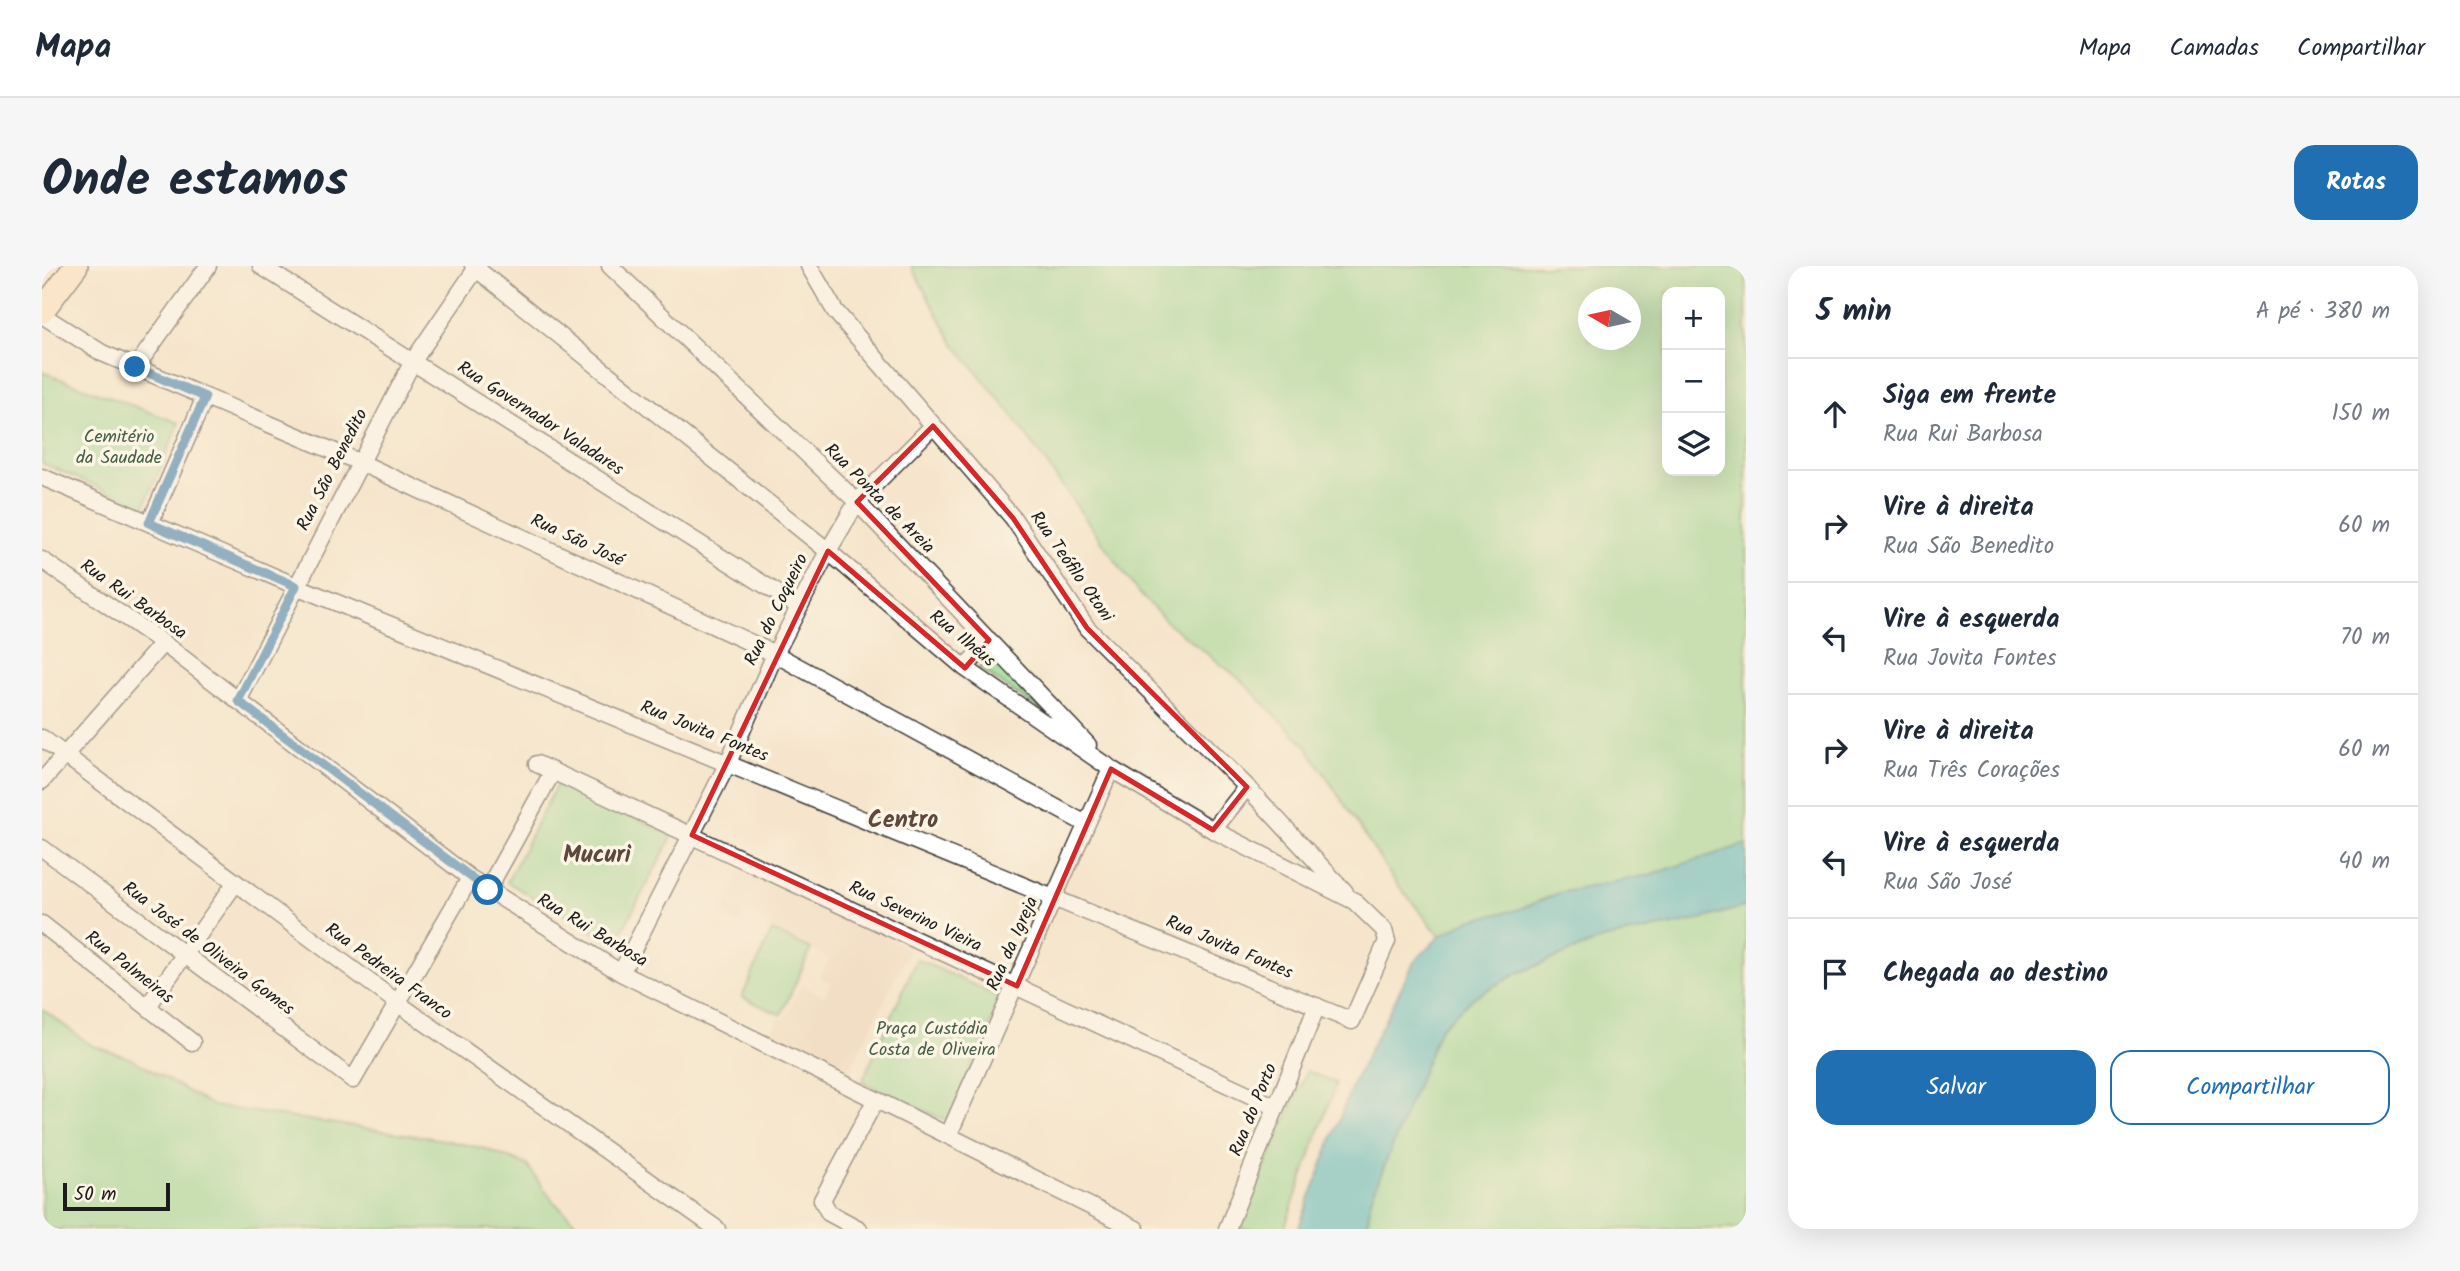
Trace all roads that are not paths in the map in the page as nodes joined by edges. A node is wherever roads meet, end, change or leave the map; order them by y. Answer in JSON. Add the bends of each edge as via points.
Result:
{"nodes":[{"id":1,"x":76,"y":266,"type":"edge"},
{"id":2,"x":208,"y":266,"type":"edge"},
{"id":3,"x":261,"y":266,"type":"edge"},
{"id":4,"x":610,"y":266,"type":"edge"},
{"id":5,"x":809,"y":266,"type":"edge"},
{"id":6,"x":476,"y":267,"type":"edge"},
{"id":7,"x":42,"y":313,"type":"edge"},
{"id":8,"x":413,"y":361,"type":"junction"},
{"id":9,"x":135,"y":367,"type":"junction"},
{"id":10,"x":205,"y":397,"type":"junction"},
{"id":11,"x":933,"y":426,"type":"junction"},
{"id":12,"x":359,"y":462,"type":"junction"},
{"id":13,"x":42,"y":477,"type":"edge"},
{"id":14,"x":857,"y":502,"type":"junction"},
{"id":15,"x":149,"y":523,"type":"junction"},
{"id":16,"x":828,"y":551,"type":"junction"},
{"id":17,"x":42,"y":560,"type":"edge"},
{"id":18,"x":296,"y":586,"type":"junction"},
{"id":19,"x":798,"y":606,"type":"junction"},
{"id":20,"x":989,"y":640,"type":"junction"},
{"id":21,"x":163,"y":643,"type":"junction"},
{"id":22,"x":775,"y":654,"type":"junction"},
{"id":23,"x":965,"y":668,"type":"junction"},
{"id":24,"x":238,"y":701,"type":"junction"},
{"id":25,"x":42,"y":738,"type":"edge"},
{"id":26,"x":65,"y":754,"type":"junction"},
{"id":27,"x":728,"y":763,"type":"junction"},
{"id":28,"x":537,"y":764,"type":"dead end"},
{"id":29,"x":1111,"y":769,"type":"junction"},
{"id":30,"x":552,"y":771,"type":"junction"},
{"id":31,"x":42,"y":781,"type":"edge"},
{"id":32,"x":1247,"y":787,"type":"junction"},
{"id":33,"x":1086,"y":824,"type":"junction"},
{"id":34,"x":1213,"y":830,"type":"junction"},
{"id":35,"x":692,"y":835,"type":"junction"},
{"id":36,"x":42,"y":849,"type":"edge"},
{"id":37,"x":470,"y":877,"type":"junction"},
{"id":38,"x":234,"y":885,"type":"junction"},
{"id":39,"x":488,"y":890,"type":"junction"},
{"id":40,"x":1055,"y":897,"type":"junction"},
{"id":41,"x":1354,"y":901,"type":"junction"},
{"id":42,"x":42,"y":924,"type":"edge"},
{"id":43,"x":182,"y":955,"type":"junction"},
{"id":44,"x":621,"y":973,"type":"junction"},
{"id":45,"x":1017,"y":986,"type":"junction"},
{"id":46,"x":399,"y":1004,"type":"junction"},
{"id":47,"x":148,"y":1006,"type":"junction"},
{"id":48,"x":1317,"y":1006,"type":"junction"},
{"id":49,"x":1352,"y":1021,"type":"joint"},
{"id":50,"x":192,"y":1042,"type":"dead end"},
{"id":51,"x":874,"y":1101,"type":"junction"},
{"id":52,"x":1276,"y":1107,"type":"junction"},
{"id":53,"x":949,"y":1134,"type":"junction"},
{"id":54,"x":717,"y":1229,"type":"edge"},
{"id":55,"x":859,"y":1229,"type":"edge"},
{"id":56,"x":1136,"y":1229,"type":"edge"},
{"id":57,"x":1227,"y":1229,"type":"edge"}],
"edges":[{"from":1,"to":7,"type":"street"},
{"from":2,"to":9,"type":"street"},
{"from":3,"to":8,"type":"street","name":"Rua Governador Valadares"},
{"from":4,"to":14,"type":"street","name":"Rua Ponta de Areia"},
{"from":5,"to":11,"type":"street","name":"Rua Teófilo Otoni","via":[[835,312]]},
{"from":6,"to":8,"type":"street","name":"Rua São Benedito"},
{"from":6,"to":16,"type":"street","name":"Rua Ilhéus"},
{"from":7,"to":9,"type":"street","name":"Rua São José","via":[[102,353]]},
{"from":8,"to":12,"type":"street","name":"Rua São Benedito"},
{"from":8,"to":19,"type":"street","name":"Rua Governador Valadares"},
{"from":9,"to":10,"type":"street","name":"Rua São José"},
{"from":10,"to":12,"type":"street","name":"Rua São José"},
{"from":10,"to":15,"type":"street"},
{"from":11,"to":14,"type":"street","name":"Rua do Coqueiro"},
{"from":11,"to":32,"type":"street","name":"Rua Teófilo Otoni","via":[[1013,518],[1087,628]]},
{"from":12,"to":18,"type":"street","name":"Rua São Benedito"},
{"from":12,"to":22,"type":"street","name":"Rua São José"},
{"from":13,"to":15,"type":"street","name":"Rua Jovita Fontes"},
{"from":14,"to":16,"type":"street","name":"Rua do Coqueiro"},
{"from":14,"to":20,"type":"street","name":"Rua Ponta de Areia"},
{"from":15,"to":18,"type":"street","name":"Rua Jovita Fontes"},
{"from":16,"to":19,"type":"street","name":"Rua do Coqueiro"},
{"from":16,"to":23,"type":"street","name":"Rua Ilhéus"},
{"from":17,"to":21,"type":"street","name":"Rua Rui Barbosa"},
{"from":18,"to":24,"type":"street","name":"Rua São Benedito"},
{"from":18,"to":27,"type":"street","name":"Rua Jovita Fontes"},
{"from":19,"to":22,"type":"street","name":"Rua do Coqueiro"},
{"from":20,"to":23,"type":"street"},
{"from":20,"to":29,"type":"street","name":"Rua Ponta de Areia"},
{"from":21,"to":24,"type":"street","name":"Rua Rui Barbosa"},
{"from":21,"to":26,"type":"street"},
{"from":22,"to":27,"type":"street","name":"Rua do Coqueiro"},
{"from":22,"to":33,"type":"street","name":"Rua São José"},
{"from":23,"to":29,"type":"street","name":"Rua Ilhéus"},
{"from":24,"to":37,"type":"street","name":"Rua Rui Barbosa"},
{"from":25,"to":26,"type":"street","name":"Rua Pedreira Franco"},
{"from":26,"to":31,"type":"street"},
{"from":26,"to":38,"type":"street","name":"Rua Pedreira Franco"},
{"from":27,"to":35,"type":"street","name":"Rua do Coqueiro"},
{"from":27,"to":40,"type":"street","name":"Rua Jovita Fontes"},
{"from":28,"to":30,"type":"street","name":"Rua Severino Vieira"},
{"from":29,"to":33,"type":"street","name":"Rua da Igreja"},
{"from":29,"to":34,"type":"street","name":"Rua Ilhéus"},
{"from":30,"to":35,"type":"street","name":"Rua Severino Vieira"},
{"from":30,"to":39,"type":"street"},
{"from":32,"to":34,"type":"street"},
{"from":32,"to":41,"type":"street","name":"Rua Teófilo Otoni"},
{"from":33,"to":40,"type":"street","name":"Rua da Igreja"},
{"from":34,"to":41,"type":"street","name":"Rua Ilhéus"},
{"from":35,"to":44,"type":"street","name":"Rua do Coqueiro"},
{"from":35,"to":45,"type":"street","name":"Rua Severino Vieira"},
{"from":36,"to":43,"type":"street","name":"Rua José de Oliveira Gomes"},
{"from":37,"to":39,"type":"street","name":"Rua Rui Barbosa"},
{"from":37,"to":46,"type":"street"},
{"from":38,"to":43,"type":"street"},
{"from":38,"to":46,"type":"street","name":"Rua Pedreira Franco"},
{"from":39,"to":44,"type":"street","name":"Rua Rui Barbosa"},
{"from":40,"to":45,"type":"street","name":"Rua da Igreja"},
{"from":40,"to":48,"type":"street","name":"Rua Jovita Fontes"},
{"from":41,"to":49,"type":"street","name":"Rua Ilhéus","via":[[1384,930],[1387,942]]},
{"from":42,"to":47,"type":"street","name":"Rua Palmeiras"},
{"from":43,"to":46,"type":"street","name":"Rua José de Oliveira Gomes","via":[[353,1080]]},
{"from":43,"to":47,"type":"street"},
{"from":44,"to":51,"type":"street","name":"Rua Rui Barbosa"},
{"from":45,"to":52,"type":"street","name":"Rua Severino Vieira"},
{"from":45,"to":53,"type":"street","name":"Rua da Igreja"},
{"from":46,"to":54,"type":"street","name":"Rua Pedreira Franco"},
{"from":47,"to":50,"type":"street","name":"Rua Palmeiras"},
{"from":48,"to":49,"type":"street","name":"Rua Jovita Fontes"},
{"from":48,"to":52,"type":"street","name":"Rua do Porto"},
{"from":51,"to":53,"type":"street","name":"Rua Rui Barbosa"},
{"from":51,"to":55,"type":"street","via":[[822,1200],[829,1213]]},
{"from":52,"to":57,"type":"street","name":"Rua do Porto"},
{"from":53,"to":56,"type":"street","name":"Rua Rui Barbosa"}]}
